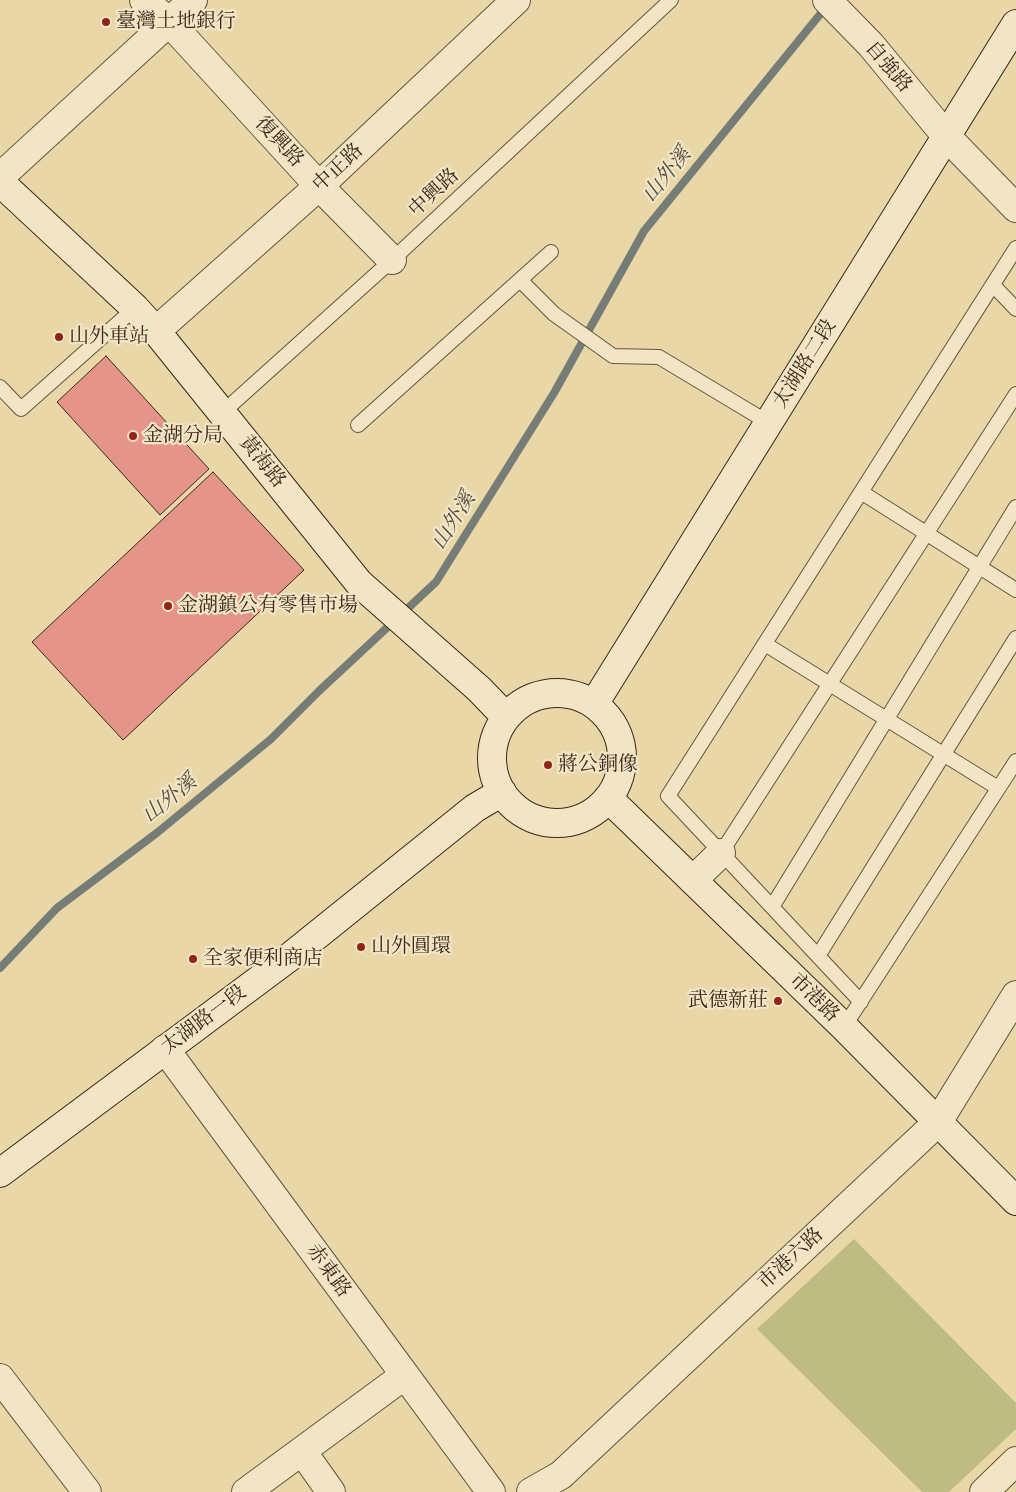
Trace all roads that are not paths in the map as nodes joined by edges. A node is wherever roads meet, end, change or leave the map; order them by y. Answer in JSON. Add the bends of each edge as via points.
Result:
{"nodes":[{"id":1,"x":144,"y":0,"type":"edge"},
{"id":2,"x":193,"y":0,"type":"edge"},
{"id":3,"x":516,"y":0,"type":"edge"},
{"id":4,"x":671,"y":0,"type":"edge"},
{"id":5,"x":827,"y":0,"type":"edge"},
{"id":6,"x":169,"y":22,"type":"junction"},
{"id":7,"x":1016,"y":24,"type":"edge"},
{"id":8,"x":946,"y":137,"type":"junction"},
{"id":9,"x":0,"y":177,"type":"edge"},
{"id":10,"x":0,"y":182,"type":"edge"},
{"id":11,"x":319,"y":186,"type":"junction"},
{"id":12,"x":1016,"y":208,"type":"edge"},
{"id":13,"x":1016,"y":248,"type":"edge"},
{"id":14,"x":551,"y":252,"type":"dead end"},
{"id":15,"x":392,"y":260,"type":"junction"},
{"id":16,"x":520,"y":280,"type":"junction"},
{"id":17,"x":993,"y":285,"type":"junction"},
{"id":18,"x":135,"y":308,"type":"junction"},
{"id":19,"x":1016,"y":309,"type":"edge"},
{"id":20,"x":156,"y":332,"type":"junction"},
{"id":21,"x":0,"y":387,"type":"edge"},
{"id":22,"x":1016,"y":394,"type":"edge"},
{"id":23,"x":223,"y":412,"type":"junction"},
{"id":24,"x":769,"y":423,"type":"junction"},
{"id":25,"x":358,"y":425,"type":"dead end"},
{"id":26,"x":861,"y":492,"type":"junction"},
{"id":27,"x":1016,"y":507,"type":"edge"},
{"id":28,"x":926,"y":534,"type":"junction"},
{"id":29,"x":980,"y":567,"type":"junction"},
{"id":30,"x":1016,"y":590,"type":"edge"},
{"id":31,"x":1016,"y":638,"type":"edge"},
{"id":32,"x":765,"y":644,"type":"junction"},
{"id":33,"x":830,"y":684,"type":"junction"},
{"id":34,"x":594,"y":704,"type":"junction"},
{"id":35,"x":506,"y":717,"type":"junction"},
{"id":36,"x":887,"y":719,"type":"junction"},
{"id":37,"x":943,"y":754,"type":"junction"},
{"id":38,"x":1016,"y":761,"type":"edge"},
{"id":39,"x":998,"y":788,"type":"junction"},
{"id":40,"x":502,"y":792,"type":"junction"},
{"id":41,"x":608,"y":798,"type":"junction"},
{"id":42,"x":721,"y":853,"type":"junction"},
{"id":43,"x":693,"y":880,"type":"junction"},
{"id":44,"x":772,"y":907,"type":"junction"},
{"id":45,"x":818,"y":956,"type":"junction"},
{"id":46,"x":1016,"y":995,"type":"edge"},
{"id":47,"x":861,"y":1002,"type":"junction"},
{"id":48,"x":844,"y":1028,"type":"junction"},
{"id":49,"x":166,"y":1049,"type":"junction"},
{"id":50,"x":938,"y":1122,"type":"junction"},
{"id":51,"x":0,"y":1173,"type":"edge"},
{"id":52,"x":1016,"y":1201,"type":"edge"},
{"id":53,"x":405,"y":1375,"type":"junction"},
{"id":54,"x":0,"y":1378,"type":"edge"},
{"id":55,"x":302,"y":1451,"type":"junction"},
{"id":56,"x":1016,"y":1461,"type":"edge"},
{"id":57,"x":87,"y":1492,"type":"edge"},
{"id":58,"x":246,"y":1492,"type":"edge"},
{"id":59,"x":331,"y":1492,"type":"edge"},
{"id":60,"x":491,"y":1492,"type":"edge"},
{"id":61,"x":531,"y":1492,"type":"edge"},
{"id":62,"x":984,"y":1492,"type":"edge"}],
"edges":[{"from":1,"to":6,"type":"street","name":"復興路"},
{"from":2,"to":6,"type":"street"},
{"from":3,"to":11,"type":"street","name":"中正路"},
{"from":4,"to":15,"type":"lane","name":"中興路"},
{"from":5,"to":8,"type":"street","name":"自強路","via":[[847,19]]},
{"from":6,"to":9,"type":"street"},
{"from":6,"to":11,"type":"street","name":"復興路"},
{"from":7,"to":8,"type":"street","name":"太湖路二段"},
{"from":8,"to":12,"type":"street","name":"自強路"},
{"from":8,"to":24,"type":"street","name":"太湖路二段"},
{"from":10,"to":18,"type":"street","name":"黃海路"},
{"from":11,"to":15,"type":"street","name":"復興路"},
{"from":11,"to":20,"type":"street","name":"中正路"},
{"from":13,"to":17,"type":"lane"},
{"from":14,"to":16,"type":"lane"},
{"from":15,"to":23,"type":"lane","name":"中興路"},
{"from":16,"to":24,"type":"lane","via":[[554,314],[613,356],[659,357]]},
{"from":16,"to":25,"type":"lane"},
{"from":17,"to":19,"type":"lane"},
{"from":17,"to":26,"type":"lane"},
{"from":18,"to":20,"type":"street","name":"黃海路"},
{"from":18,"to":21,"type":"lane","via":[[21,409]]},
{"from":20,"to":23,"type":"street","name":"黃海路"},
{"from":22,"to":28,"type":"lane"},
{"from":23,"to":35,"type":"street","name":"黃海路","via":[[359,584],[479,689]]},
{"from":24,"to":34,"type":"street","name":"太湖路二段"},
{"from":26,"to":28,"type":"lane"},
{"from":26,"to":32,"type":"lane"},
{"from":27,"to":29,"type":"lane"},
{"from":28,"to":29,"type":"lane"},
{"from":28,"to":33,"type":"lane"},
{"from":29,"to":30,"type":"lane"},
{"from":29,"to":36,"type":"lane"},
{"from":31,"to":37,"type":"lane"},
{"from":32,"to":33,"type":"lane"},
{"from":32,"to":42,"type":"lane","via":[[668,796]]},
{"from":33,"to":36,"type":"lane"},
{"from":33,"to":42,"type":"lane"},
{"from":34,"to":35,"type":"street","via":[[576,695],[557,692],[538,695],[520,704]]},
{"from":34,"to":41,"type":"street","via":[[609,718],[619,737],[622,758],[619,779]]},
{"from":35,"to":40,"type":"street","via":[[496,734],[492,754],[494,774]]},
{"from":36,"to":37,"type":"lane"},
{"from":36,"to":44,"type":"lane"},
{"from":37,"to":39,"type":"lane"},
{"from":37,"to":45,"type":"lane"},
{"from":38,"to":39,"type":"lane"},
{"from":39,"to":47,"type":"lane"},
{"from":40,"to":41,"type":"street","via":[[515,808],[554,823],[574,821],[593,812]]},
{"from":40,"to":49,"type":"street","name":"太湖路一段","via":[[475,808],[291,956]]},
{"from":41,"to":43,"type":"street","name":"市港路"},
{"from":42,"to":43,"type":"street"},
{"from":42,"to":44,"type":"lane"},
{"from":43,"to":48,"type":"street","name":"市港路"},
{"from":44,"to":45,"type":"lane"},
{"from":45,"to":47,"type":"lane"},
{"from":46,"to":50,"type":"street","name":"市港六路"},
{"from":47,"to":48,"type":"lane"},
{"from":48,"to":50,"type":"street","name":"市港路"},
{"from":49,"to":51,"type":"street","name":"太湖路一段"},
{"from":49,"to":53,"type":"street","name":"赤東路"},
{"from":50,"to":52,"type":"street","name":"市港路"},
{"from":50,"to":61,"type":"street","name":"市港六路","via":[[561,1475]]},
{"from":53,"to":55,"type":"street"},
{"from":53,"to":60,"type":"street","name":"赤東路"},
{"from":54,"to":57,"type":"street"},
{"from":55,"to":58,"type":"street"},
{"from":55,"to":59,"type":"street"},
{"from":56,"to":62,"type":"street"}]}
